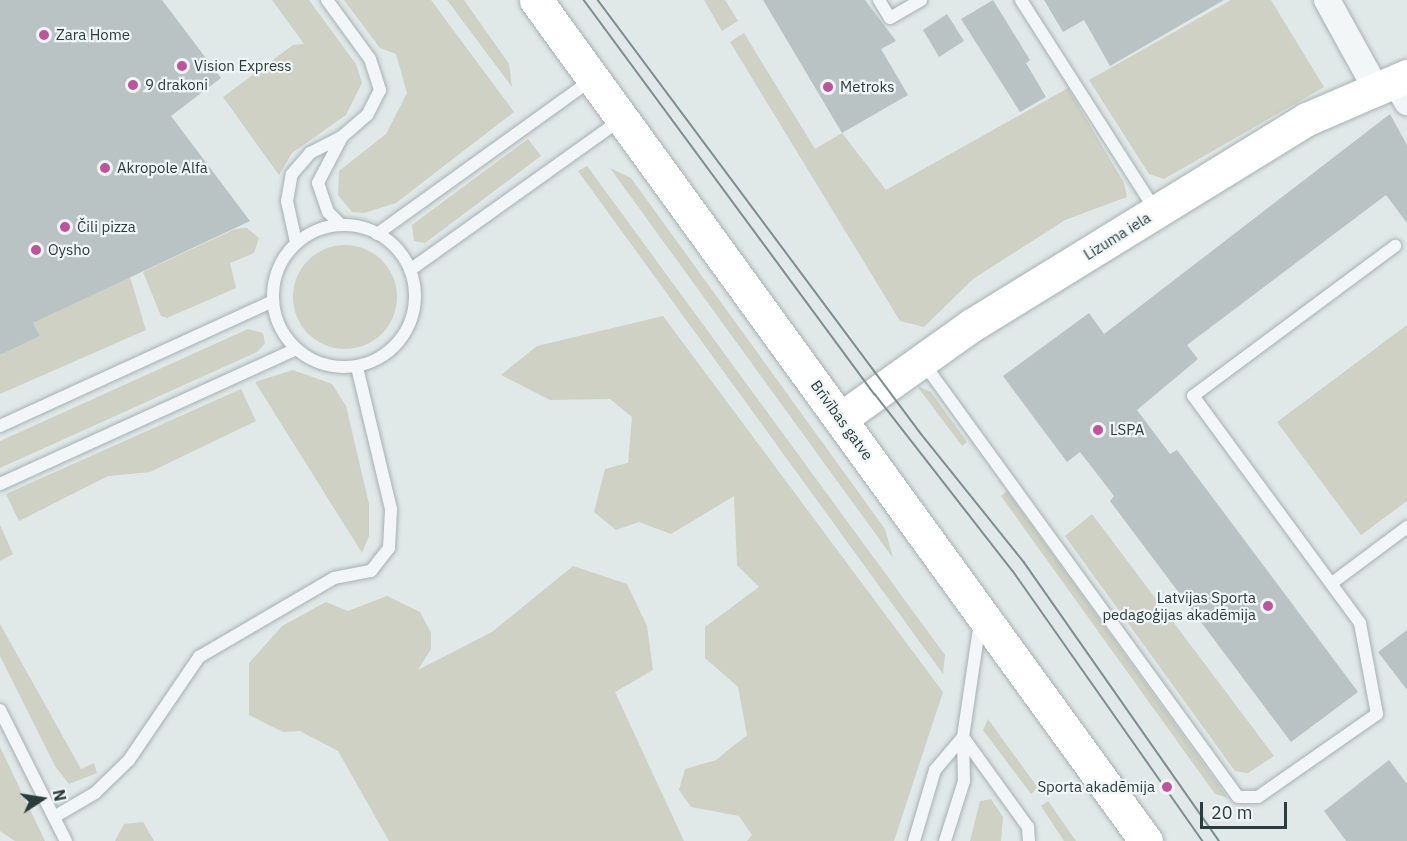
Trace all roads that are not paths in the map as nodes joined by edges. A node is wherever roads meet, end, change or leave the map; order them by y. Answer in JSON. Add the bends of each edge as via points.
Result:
{"nodes":[{"id":1,"x":327,"y":0,"type":"edge"},
{"id":2,"x":536,"y":0,"type":"edge"},
{"id":3,"x":879,"y":0,"type":"edge"},
{"id":4,"x":921,"y":0,"type":"edge"},
{"id":5,"x":1021,"y":0,"type":"edge"},
{"id":6,"x":1327,"y":0,"type":"edge"},
{"id":7,"x":591,"y":80,"type":"junction"},
{"id":8,"x":1396,"y":86,"type":"edge"},
{"id":9,"x":620,"y":120,"type":"junction"},
{"id":10,"x":342,"y":137,"type":"junction"},
{"id":11,"x":1156,"y":212,"type":"junction"},
{"id":12,"x":340,"y":224,"type":"junction"},
{"id":13,"x":377,"y":234,"type":"junction"},
{"id":14,"x":296,"y":242,"type":"junction"},
{"id":15,"x":1395,"y":246,"type":"dead end"},
{"id":16,"x":410,"y":270,"type":"junction"},
{"id":17,"x":273,"y":301,"type":"junction"},
{"id":18,"x":296,"y":349,"type":"junction"},
{"id":19,"x":921,"y":360,"type":"junction"},
{"id":20,"x":357,"y":367,"type":"junction"},
{"id":21,"x":840,"y":419,"type":"junction"},
{"id":22,"x":0,"y":426,"type":"edge"},
{"id":23,"x":0,"y":484,"type":"edge"},
{"id":24,"x":1407,"y":527,"type":"edge"},
{"id":25,"x":1332,"y":583,"type":"junction"},
{"id":26,"x":981,"y":609,"type":"junction"},
{"id":27,"x":0,"y":710,"type":"edge"},
{"id":28,"x":963,"y":736,"type":"junction"},
{"id":29,"x":54,"y":818,"type":"junction"},
{"id":30,"x":66,"y":841,"type":"edge"},
{"id":31,"x":915,"y":841,"type":"edge"},
{"id":32,"x":945,"y":841,"type":"edge"},
{"id":33,"x":1029,"y":841,"type":"edge"},
{"id":34,"x":1146,"y":841,"type":"edge"}],
"edges":[{"from":1,"to":10,"type":"lane","via":[[370,59],[380,90],[367,115]]},
{"from":2,"to":7,"type":"main road","name":"Brīvības gatve"},
{"from":3,"to":4,"type":"lane","via":[[890,18]]},
{"from":5,"to":11,"type":"lane"},
{"from":6,"to":8,"type":"street"},
{"from":7,"to":9,"type":"main road","name":"Brīvības gatve"},
{"from":7,"to":13,"type":"lane"},
{"from":8,"to":11,"type":"main road","name":"Lizuma iela","via":[[1307,119]]},
{"from":9,"to":16,"type":"lane"},
{"from":9,"to":21,"type":"main road","name":"Brīvības gatve"},
{"from":10,"to":12,"type":"lane","via":[[318,183],[328,212]]},
{"from":10,"to":14,"type":"lane","via":[[310,153],[292,174],[287,201]]},
{"from":11,"to":19,"type":"main road","name":"Lizuma iela"},
{"from":12,"to":13,"type":"lane"},
{"from":12,"to":14,"type":"lane","via":[[319,228]]},
{"from":13,"to":16,"type":"lane"},
{"from":14,"to":17,"type":"lane","via":[[278,271]]},
{"from":15,"to":25,"type":"lane","via":[[1193,396]]},
{"from":16,"to":20,"type":"lane","via":[[415,295],[407,327],[380,358]]},
{"from":17,"to":18,"type":"lane","via":[[280,328]]},
{"from":17,"to":22,"type":"lane"},
{"from":18,"to":20,"type":"lane","via":[[325,365]]},
{"from":18,"to":23,"type":"lane"},
{"from":19,"to":21,"type":"main road","name":"Lizuma iela"},
{"from":19,"to":25,"type":"lane","via":[[1238,797],[1258,797],[1283,784],[1377,714],[1360,623]]},
{"from":20,"to":29,"type":"lane","via":[[391,508],[389,548],[371,572],[334,578],[199,657],[129,760],[95,793]]},
{"from":21,"to":26,"type":"main road","name":"Brīvības gatve"},
{"from":24,"to":25,"type":"lane"},
{"from":26,"to":28,"type":"lane"},
{"from":26,"to":34,"type":"main road","name":"Brīvības gatve"},
{"from":27,"to":29,"type":"lane"},
{"from":28,"to":31,"type":"lane","via":[[935,770]]},
{"from":28,"to":32,"type":"lane","via":[[964,781]]},
{"from":28,"to":33,"type":"lane","via":[[1028,827]]},
{"from":29,"to":30,"type":"lane"}]}
